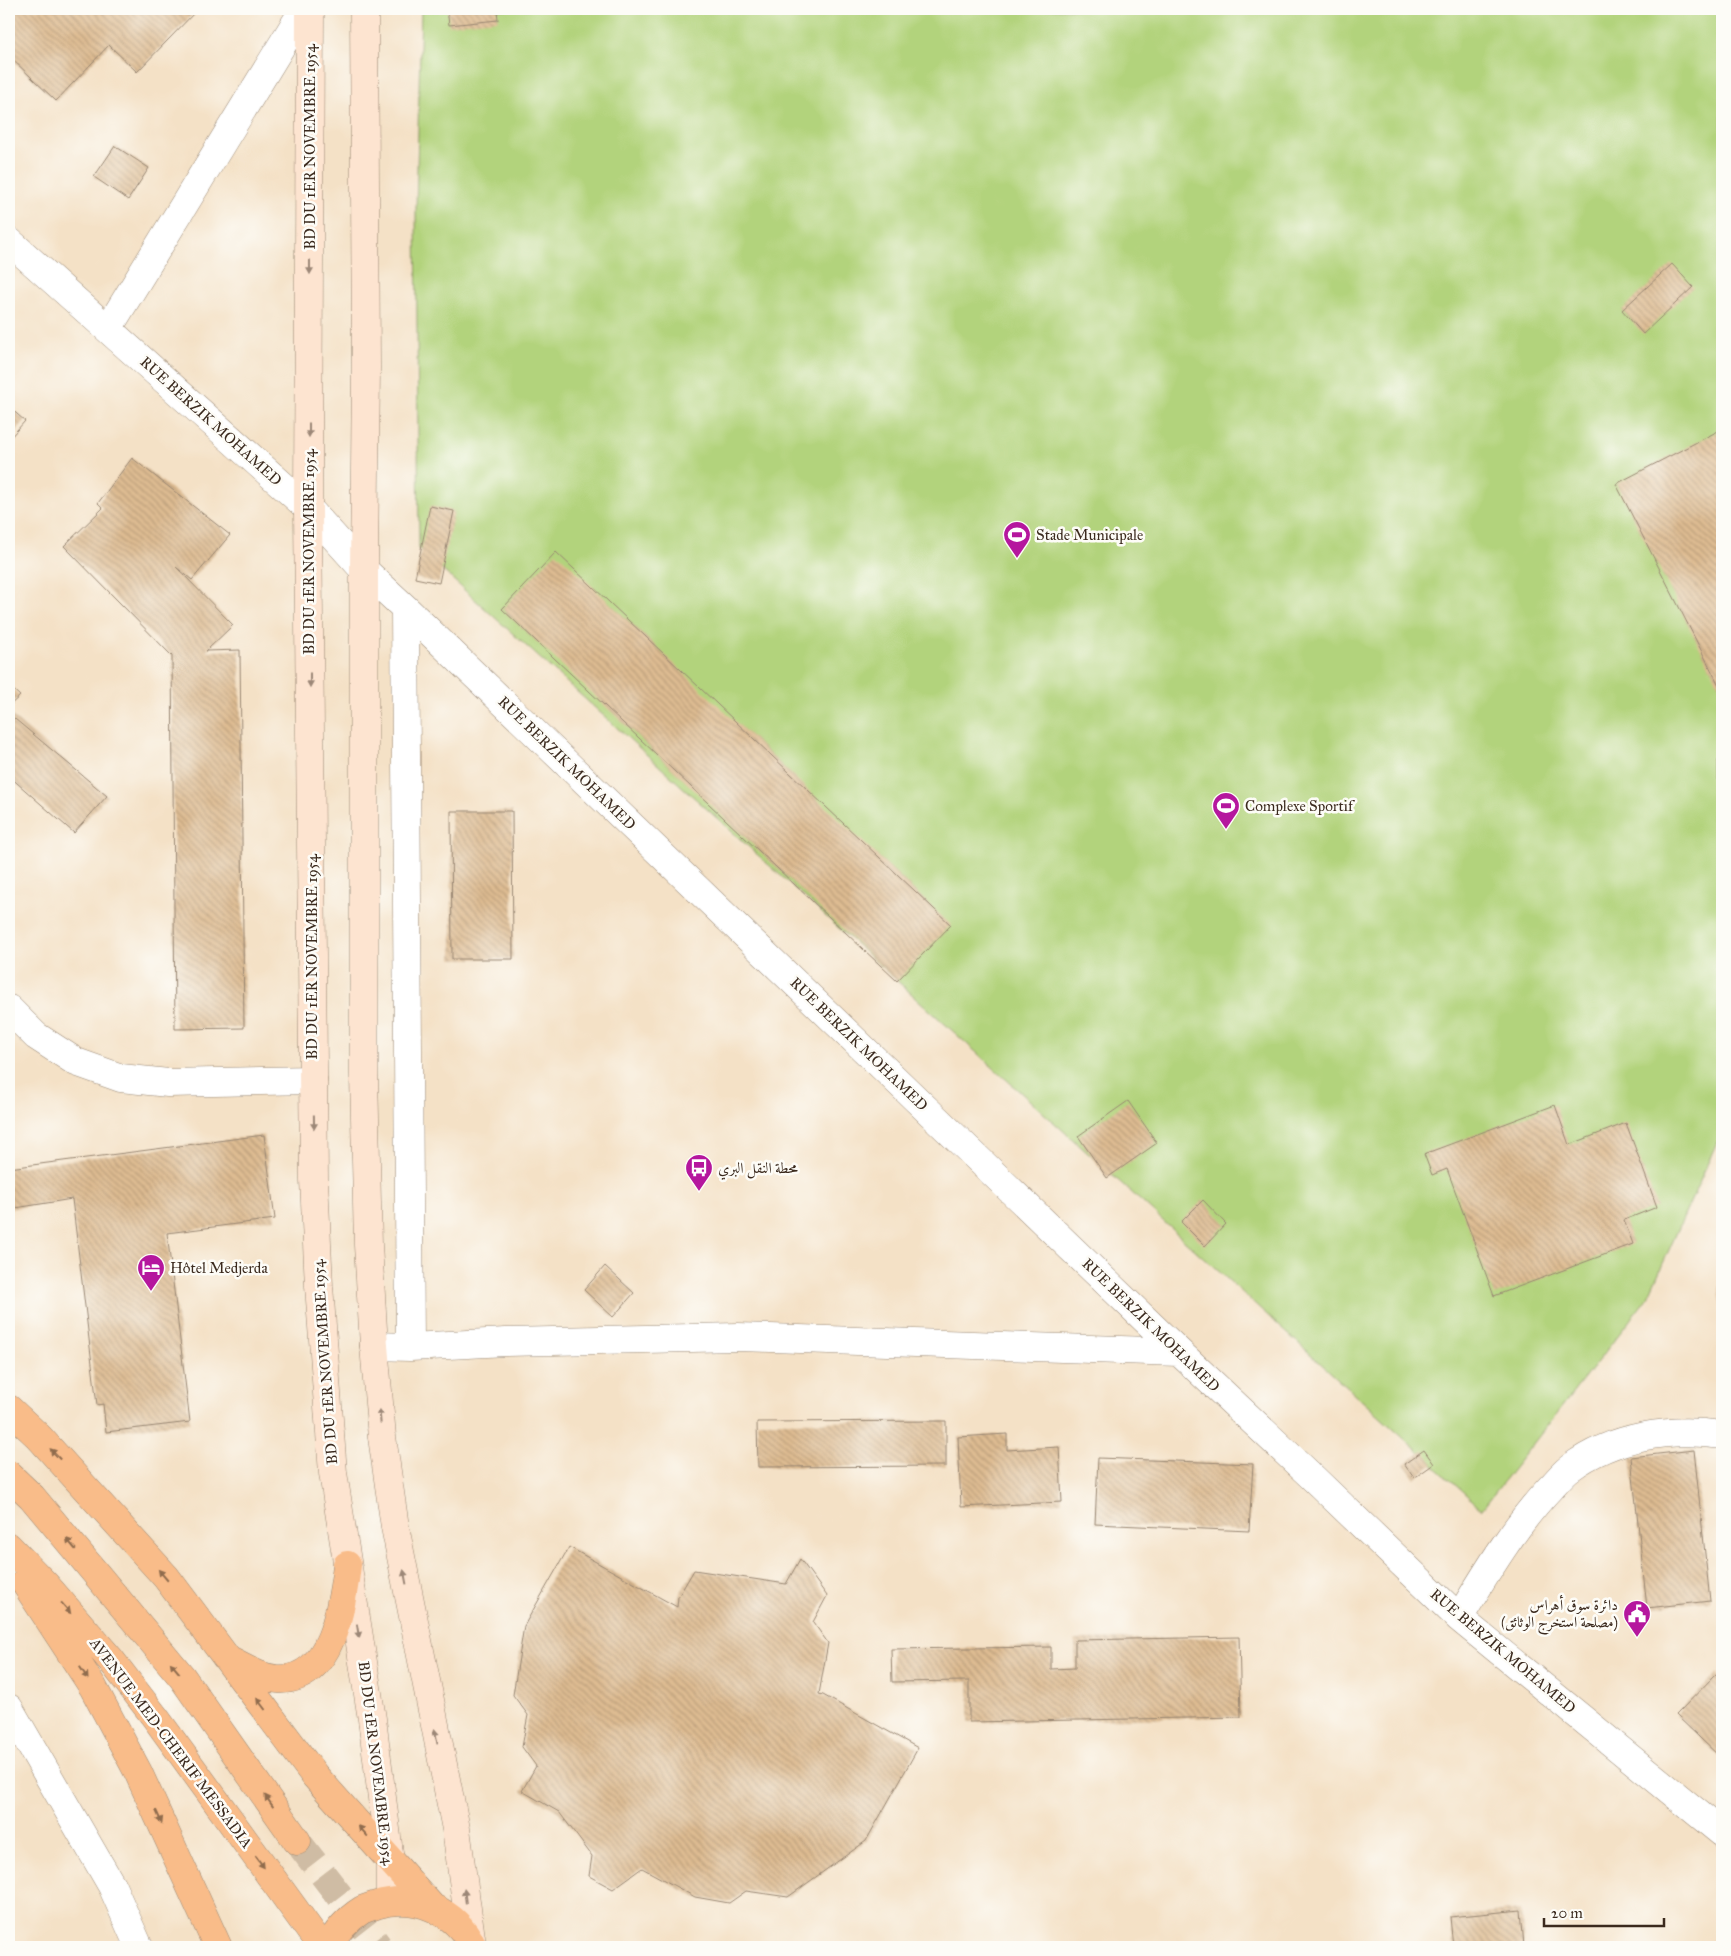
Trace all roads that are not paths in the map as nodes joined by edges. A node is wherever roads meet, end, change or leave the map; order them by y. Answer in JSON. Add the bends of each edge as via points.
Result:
{"nodes":[{"id":1,"x":304,"y":9,"type":"edge"},
{"id":2,"x":310,"y":9,"type":"edge"},
{"id":3,"x":364,"y":9,"type":"edge"},
{"id":4,"x":9,"y":241,"type":"edge"},
{"id":5,"x":108,"y":329,"type":"junction"},
{"id":6,"x":308,"y":508,"type":"junction"},
{"id":7,"x":364,"y":570,"type":"junction"},
{"id":8,"x":405,"y":608,"type":"junction"},
{"id":9,"x":9,"y":1008,"type":"edge"},
{"id":10,"x":313,"y":1080,"type":"junction"},
{"id":11,"x":374,"y":1346,"type":"junction"},
{"id":12,"x":410,"y":1347,"type":"junction"},
{"id":13,"x":1179,"y":1352,"type":"junction"},
{"id":14,"x":9,"y":1409,"type":"edge"},
{"id":15,"x":1722,"y":1435,"type":"edge"},
{"id":16,"x":9,"y":1475,"type":"edge"},
{"id":17,"x":9,"y":1547,"type":"edge"},
{"id":18,"x":9,"y":1559,"type":"edge"},
{"id":19,"x":347,"y":1565,"type":"junction"},
{"id":20,"x":1459,"y":1618,"type":"junction"},
{"id":21,"x":229,"y":1660,"type":"junction"},
{"id":22,"x":9,"y":1708,"type":"edge"},
{"id":23,"x":1722,"y":1833,"type":"edge"},
{"id":24,"x":297,"y":1841,"type":"tunnel mouth"},
{"id":25,"x":390,"y":1861,"type":"junction"},
{"id":26,"x":390,"y":1901,"type":"junction"},
{"id":27,"x":431,"y":1906,"type":"junction"},
{"id":28,"x":472,"y":1946,"type":"edge"},
{"id":29,"x":139,"y":1947,"type":"edge"},
{"id":30,"x":218,"y":1947,"type":"edge"},
{"id":31,"x":322,"y":1947,"type":"edge"},
{"id":32,"x":328,"y":1947,"type":"edge"}],
"edges":[{"from":1,"to":5,"type":"street"},
{"from":2,"to":6,"type":"street","name":"BD DU 1ER NOVEMBRE 1954","one_way":true},
{"from":3,"to":7,"type":"street"},
{"from":4,"to":5,"type":"street","name":"RUE BERZIK MOHAMED"},
{"from":5,"to":6,"type":"street","name":"RUE BERZIK MOHAMED"},
{"from":6,"to":7,"type":"street","name":"RUE BERZIK MOHAMED"},
{"from":6,"to":10,"type":"street","name":"BD DU 1ER NOVEMBRE 1954","one_way":true},
{"from":7,"to":8,"type":"street","name":"RUE BERZIK MOHAMED"},
{"from":7,"to":11,"type":"street","via":[[364,1076]]},
{"from":8,"to":12,"type":"street"},
{"from":8,"to":13,"type":"street","name":"RUE BERZIK MOHAMED"},
{"from":9,"to":10,"type":"street","via":[[36,1036],[76,1062],[120,1078],[168,1084]]},
{"from":10,"to":19,"type":"street","name":"BD DU 1ER NOVEMBRE 1954","one_way":true,"via":[[315,1200],[325,1372],[333,1473]]},
{"from":11,"to":12,"type":"street"},
{"from":28,"to":11,"type":"street","one_way":true,"via":[[456,1829],[395,1527],[382,1437]]},
{"from":12,"to":13,"type":"street","via":[[738,1337]]},
{"from":13,"to":20,"type":"street","name":"RUE BERZIK MOHAMED"},
{"from":21,"to":14,"type":"highway","one_way":true,"via":[[166,1577],[39,1437]]},
{"from":15,"to":20,"type":"street","via":[[1692,1432],[1648,1435],[1612,1444],[1569,1468],[1532,1507],[1504,1545]]},
{"from":24,"to":16,"type":"highway","one_way":true,"via":[[182,1677],[32,1497]]},
{"from":17,"to":31,"type":"highway","name":"AVENUE MED-CHERIF MESSADIA","one_way":true,"via":[[111,1660]]},
{"from":18,"to":30,"type":"highway","one_way":true,"via":[[93,1687],[138,1772]]},
{"from":19,"to":21,"type":"highway","via":[[338,1616],[322,1657],[310,1669],[295,1677],[278,1679],[261,1676]]},
{"from":19,"to":25,"type":"street","name":"BD DU 1ER NOVEMBRE 1954","one_way":true,"via":[[372,1719]]},
{"from":20,"to":23,"type":"street","name":"RUE BERZIK MOHAMED"},
{"from":25,"to":21,"type":"highway","one_way":true,"via":[[315,1776]]},
{"from":22,"to":29,"type":"street","via":[[112,1886]]},
{"from":25,"to":26,"type":"street","name":"BD DU 1ER NOVEMBRE 1954"},
{"from":25,"to":27,"type":"highway"},
{"from":26,"to":27,"type":"highway","via":[[411,1901]]},
{"from":26,"to":32,"type":"highway","via":[[363,1910],[340,1928]]},
{"from":27,"to":28,"type":"highway","via":[[462,1928]]}]}
